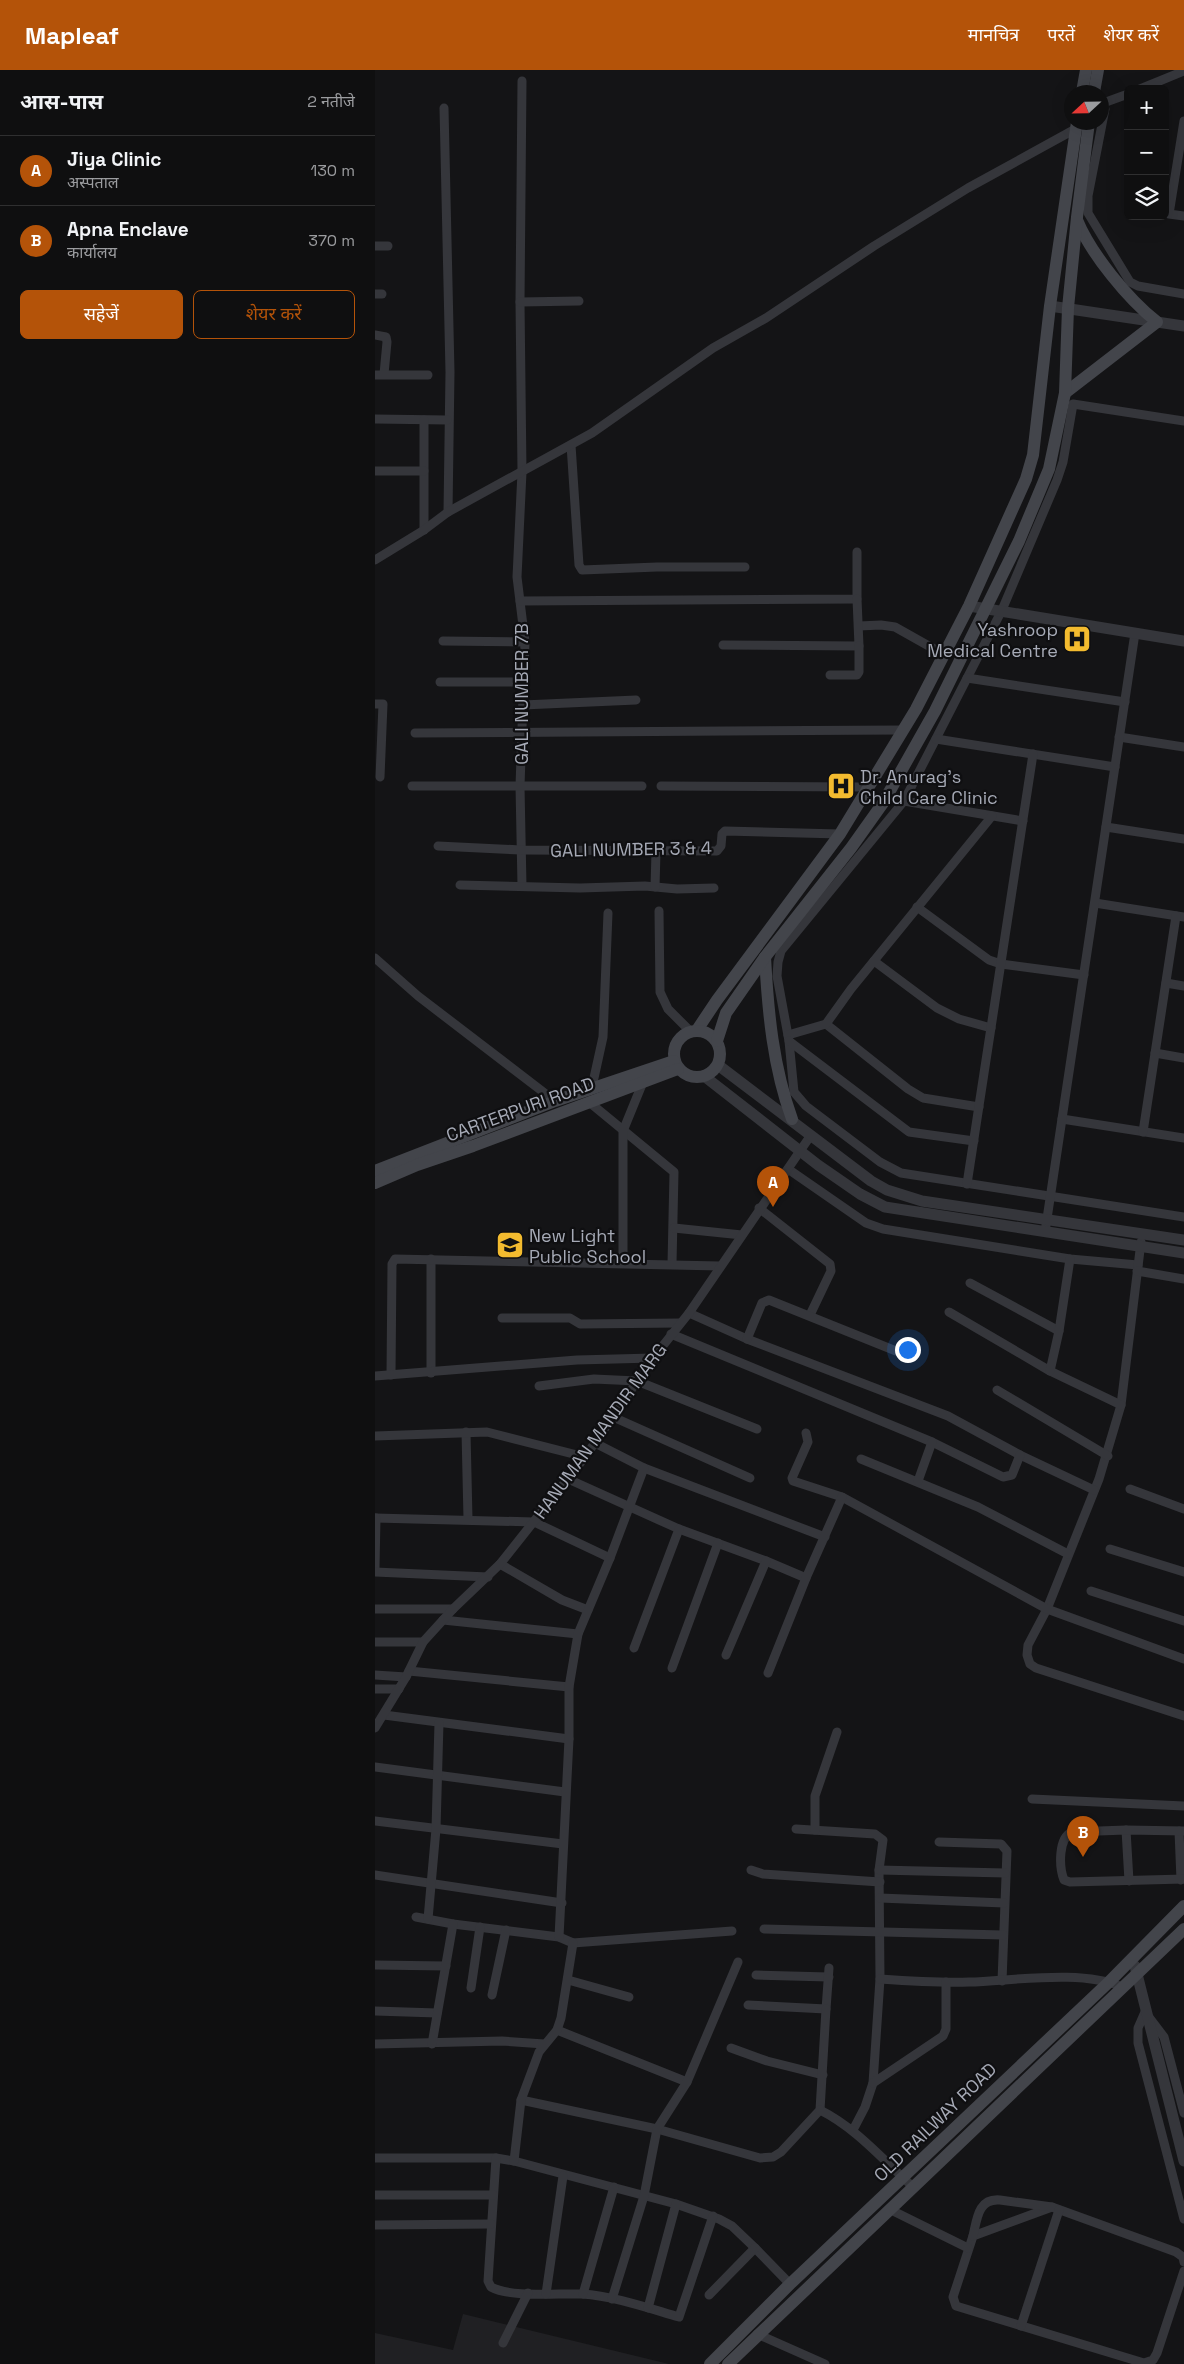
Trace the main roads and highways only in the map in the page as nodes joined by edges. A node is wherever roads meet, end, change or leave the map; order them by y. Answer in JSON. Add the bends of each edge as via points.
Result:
{"nodes":[{"id":1,"x":1086,"y":70,"type":"edge"},
{"id":2,"x":1098,"y":70,"type":"edge"},
{"id":3,"x":1083,"y":85,"type":"edge"},
{"id":4,"x":1095,"y":85,"type":"edge"},
{"id":5,"x":1081,"y":130,"type":"edge"},
{"id":6,"x":1082,"y":130,"type":"edge"},
{"id":7,"x":1077,"y":217,"type":"junction"},
{"id":8,"x":1065,"y":393,"type":"junction"},
{"id":9,"x":765,"y":957,"type":"junction"},
{"id":10,"x":694,"y":1030,"type":"junction"},
{"id":11,"x":717,"y":1041,"type":"junction"},
{"id":12,"x":676,"y":1065,"type":"junction"},
{"id":13,"x":791,"y":1119,"type":"road end"},
{"id":14,"x":375,"y":1171,"type":"edge"},
{"id":15,"x":375,"y":1183,"type":"edge"},
{"id":16,"x":1184,"y":1906,"type":"edge"},
{"id":17,"x":1184,"y":1929,"type":"edge"},
{"id":18,"x":907,"y":2182,"type":"junction"},
{"id":19,"x":710,"y":2364,"type":"edge"},
{"id":20,"x":728,"y":2364,"type":"edge"}],
"edges":[{"from":1,"to":3,"type":"main road"},
{"from":2,"to":4,"type":"main road"},
{"from":5,"to":10,"type":"main road","via":[[1050,306],[1033,455],[1026,479],[969,606],[915,709],[840,834]]},
{"from":6,"to":7,"type":"main road"},
{"from":7,"to":8,"type":"main road","via":[[1068,308]]},
{"from":7,"to":8,"type":"main road","via":[[1085,240],[1139,308],[1157,322]]},
{"from":8,"to":9,"type":"main road","via":[[1049,469],[1019,541],[935,711],[883,803]]},
{"from":9,"to":11,"type":"main road","via":[[726,1013]]},
{"from":9,"to":13,"type":"main road","via":[[774,1050]]},
{"from":10,"to":11,"type":"main road","via":[[711,1035]]},
{"from":10,"to":12,"type":"main road","via":[[681,1035],[676,1042],[673,1051]]},
{"from":11,"to":12,"type":"main road","via":[[721,1055],[711,1072],[694,1077],[686,1075]]},
{"from":12,"to":14,"type":"main road","name":"CARTERPURI ROAD","via":[[555,1101]]},
{"from":12,"to":15,"type":"main road","name":"CARTERPURI ROAD","via":[[643,1082]]},
{"from":16,"to":18,"type":"main road","name":"OLD RAILWAY ROAD"},
{"from":17,"to":18,"type":"main road","name":"OLD RAILWAY ROAD"},
{"from":18,"to":19,"type":"main road","name":"OLD RAILWAY ROAD","via":[[790,2284]]},
{"from":18,"to":20,"type":"main road","name":"OLD RAILWAY ROAD","via":[[889,2209]]}]}
